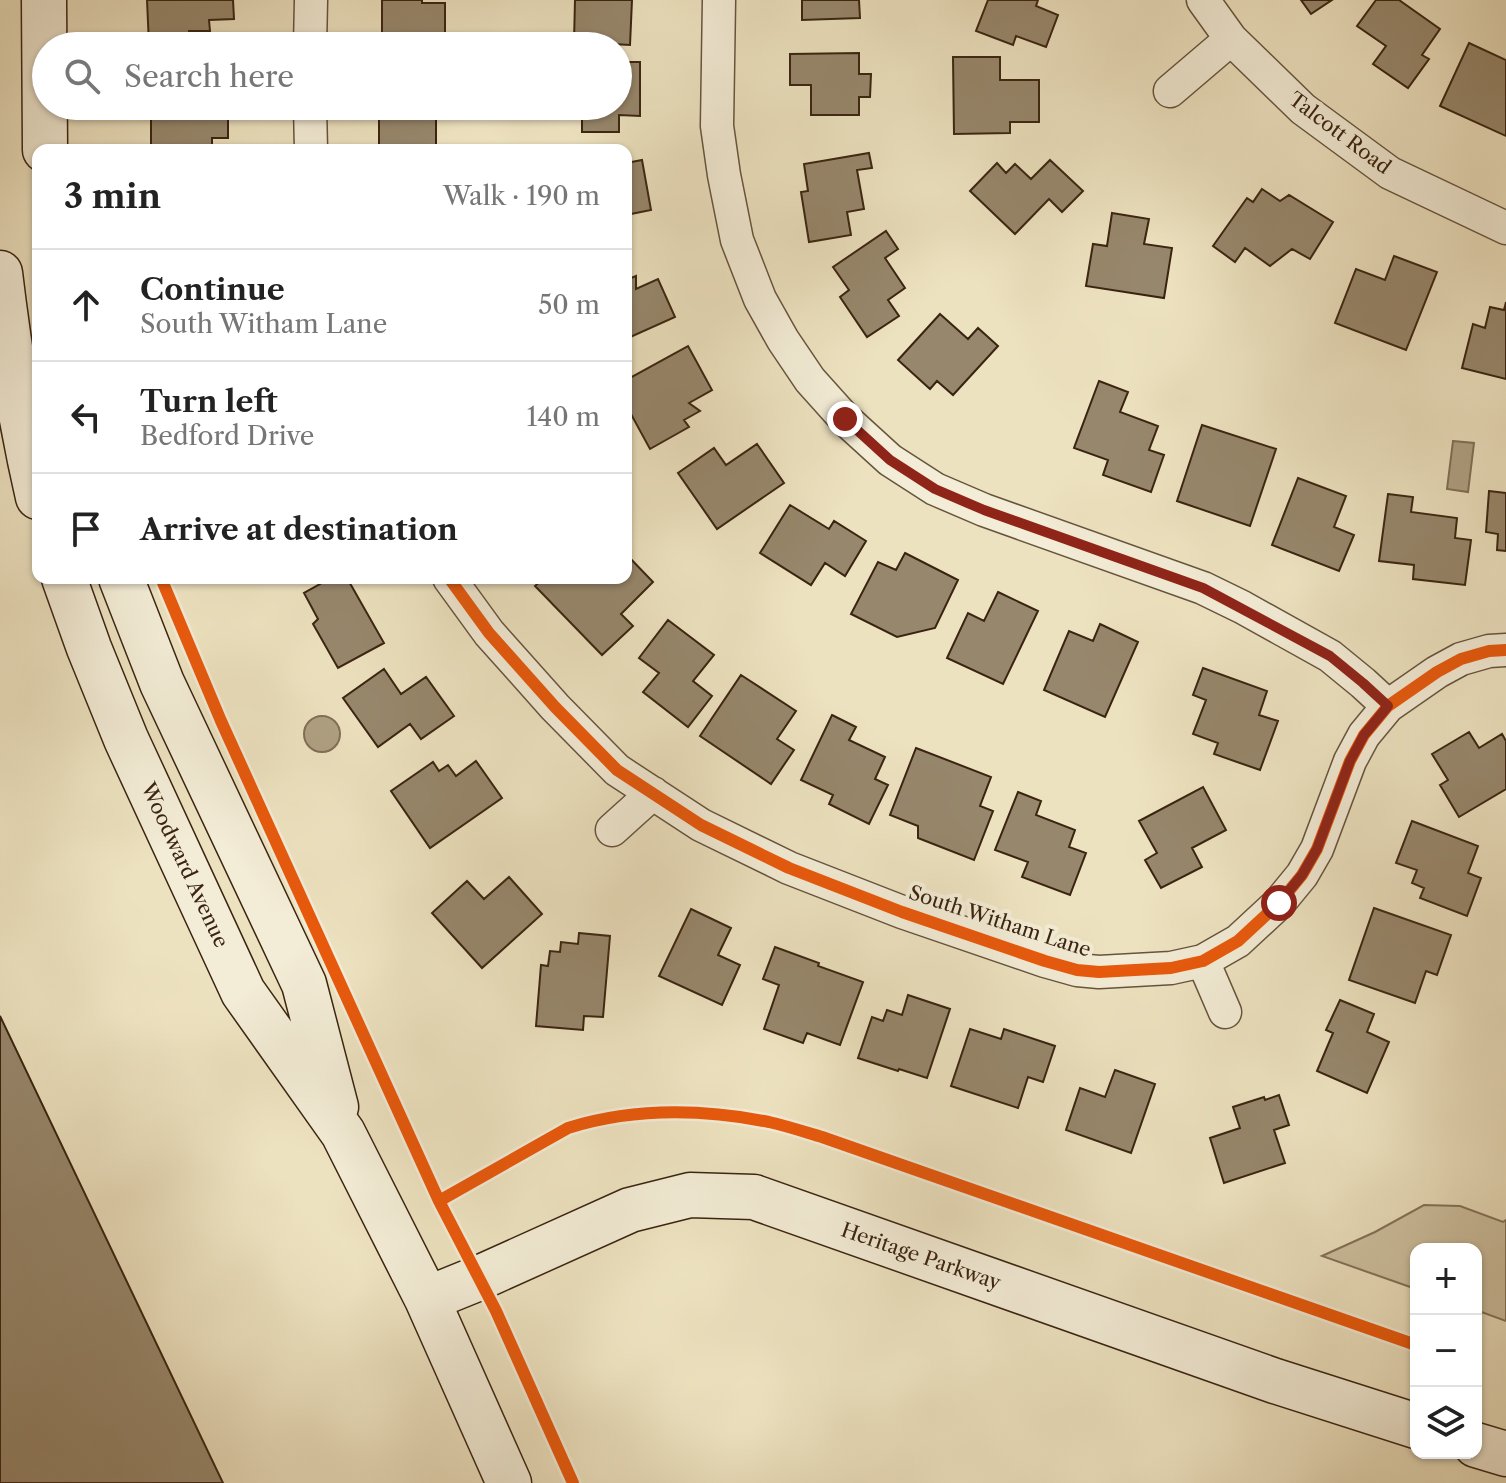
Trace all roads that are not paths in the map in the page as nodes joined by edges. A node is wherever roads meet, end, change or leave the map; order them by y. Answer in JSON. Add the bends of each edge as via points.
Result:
{"nodes":[{"id":1,"x":44,"y":0,"type":"edge"},
{"id":2,"x":311,"y":0,"type":"edge"},
{"id":3,"x":719,"y":0,"type":"edge"},
{"id":4,"x":1203,"y":0,"type":"edge"},
{"id":5,"x":44,"y":32,"type":"edge"},
{"id":6,"x":310,"y":32,"type":"edge"},
{"id":7,"x":1231,"y":39,"type":"junction"},
{"id":8,"x":1170,"y":91,"type":"dead end"},
{"id":9,"x":45,"y":120,"type":"edge"},
{"id":10,"x":310,"y":120,"type":"edge"},
{"id":11,"x":45,"y":144,"type":"edge"},
{"id":12,"x":311,"y":144,"type":"edge"},
{"id":13,"x":1506,"y":228,"type":"edge"},
{"id":14,"x":0,"y":273,"type":"edge"},
{"id":15,"x":32,"y":471,"type":"edge"},
{"id":16,"x":66,"y":584,"type":"edge"},
{"id":17,"x":123,"y":584,"type":"edge"},
{"id":18,"x":453,"y":584,"type":"edge"},
{"id":19,"x":1506,"y":650,"type":"edge"},
{"id":20,"x":1388,"y":706,"type":"junction"},
{"id":21,"x":653,"y":793,"type":"junction"},
{"id":22,"x":612,"y":830,"type":"dead end"},
{"id":23,"x":1203,"y":961,"type":"junction"},
{"id":24,"x":1225,"y":1012,"type":"dead end"},
{"id":25,"x":343,"y":1133,"type":"junction"},
{"id":26,"x":427,"y":1299,"type":"junction"},
{"id":27,"x":1410,"y":1424,"type":"edge"},
{"id":28,"x":1482,"y":1447,"type":"edge"},
{"id":29,"x":1506,"y":1454,"type":"edge"},
{"id":30,"x":509,"y":1483,"type":"edge"}],
"edges":[{"from":1,"to":5,"type":"street"},
{"from":2,"to":6,"type":"street"},
{"from":3,"to":20,"type":"street","via":[[717,126],[737,240],[783,340],[845,419],[890,460],[935,489],[1203,588],[1330,656]]},
{"from":4,"to":7,"type":"street","name":"Talcott Road"},
{"from":7,"to":8,"type":"street"},
{"from":7,"to":13,"type":"street","name":"Talcott Road","via":[[1303,109],[1390,173]]},
{"from":9,"to":11,"type":"street"},
{"from":10,"to":12,"type":"street"},
{"from":14,"to":15,"type":"street"},
{"from":16,"to":25,"type":"street","name":"Woodward Avenue","via":[[126,739],[243,992]]},
{"from":17,"to":25,"type":"street","name":"Woodward Avenue","via":[[162,683],[304,984]]},
{"from":18,"to":21,"type":"street","name":"South Witham Lane","via":[[555,707],[617,770]]},
{"from":19,"to":20,"type":"street","name":"South Witham Lane","via":[[1461,659]]},
{"from":20,"to":23,"type":"street","name":"South Witham Lane","via":[[1350,761],[1302,875],[1238,941]]},
{"from":21,"to":22,"type":"street"},
{"from":21,"to":23,"type":"street","name":"South Witham Lane","via":[[701,825],[789,868],[1045,961],[1099,972]]},
{"from":23,"to":24,"type":"street"},
{"from":25,"to":26,"type":"street","name":"Woodward Avenue"},
{"from":26,"to":27,"type":"street","name":"Heritage Parkway","via":[[630,1210],[690,1195],[754,1197]]},
{"from":26,"to":30,"type":"street","name":"Woodward Avenue"},
{"from":28,"to":29,"type":"street"}]}
